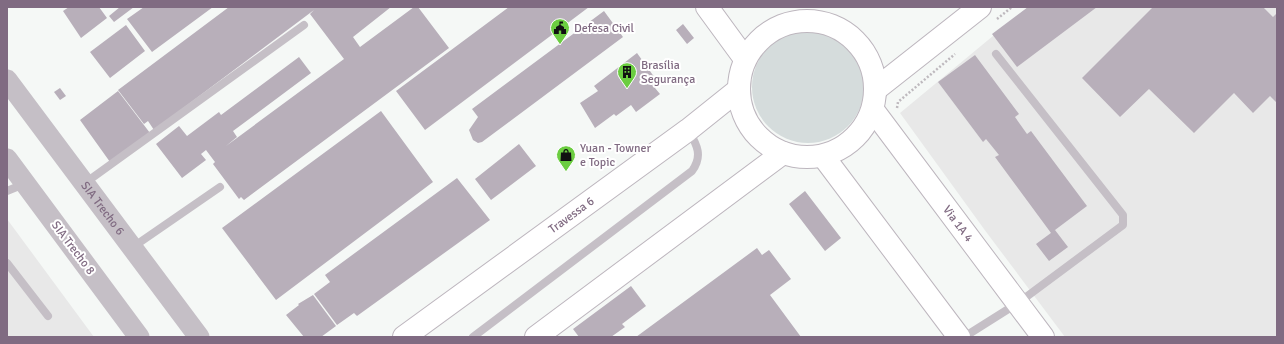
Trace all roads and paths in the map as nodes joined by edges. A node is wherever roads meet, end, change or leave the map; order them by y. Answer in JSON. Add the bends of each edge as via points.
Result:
{"nodes":[{"id":1,"x":707,"y":7,"type":"edge"},
{"id":2,"x":834,"y":7,"type":"edge"},
{"id":3,"x":1012,"y":7,"type":"edge"},
{"id":4,"x":987,"y":15,"type":"edge"},
{"id":5,"x":806,"y":16,"type":"edge"},
{"id":6,"x":304,"y":24,"type":"dead end"},
{"id":7,"x":958,"y":52,"type":"dead end"},
{"id":8,"x":996,"y":54,"type":"dead end"},
{"id":9,"x":745,"y":59,"type":"junction"},
{"id":10,"x":9,"y":84,"type":"edge"},
{"id":11,"x":738,"y":90,"type":"junction"},
{"id":12,"x":878,"y":108,"type":"junction"},
{"id":13,"x":688,"y":130,"type":"junction"},
{"id":14,"x":783,"y":153,"type":"junction"},
{"id":15,"x":823,"y":156,"type":"junction"},
{"id":16,"x":7,"y":159,"type":"edge"},
{"id":17,"x":84,"y":183,"type":"junction"},
{"id":18,"x":16,"y":187,"type":"edge"},
{"id":19,"x":220,"y":187,"type":"dead end"},
{"id":20,"x":132,"y":248,"type":"junction"},
{"id":21,"x":7,"y":263,"type":"edge"},
{"id":22,"x":1018,"y":303,"type":"junction"},
{"id":23,"x":48,"y":316,"type":"dead end"},
{"id":24,"x":139,"y":337,"type":"edge"},
{"id":25,"x":199,"y":337,"type":"edge"},
{"id":26,"x":404,"y":337,"type":"edge"},
{"id":27,"x":473,"y":337,"type":"edge"},
{"id":28,"x":536,"y":337,"type":"edge"},
{"id":29,"x":959,"y":337,"type":"edge"},
{"id":30,"x":964,"y":337,"type":"edge"},
{"id":31,"x":1044,"y":337,"type":"edge"}],
"edges":[{"from":1,"to":9,"type":"main road"},
{"from":2,"to":5,"type":"main road"},
{"from":3,"to":4,"type":"path"},
{"from":4,"to":12,"type":"main road"},
{"from":5,"to":9,"type":"main road","via":[[770,31],[756,43]]},
{"from":5,"to":12,"type":"main road","via":[[839,28],[858,43],[871,64]]},
{"from":6,"to":17,"type":"lane"},
{"from":7,"to":12,"type":"path","via":[[898,102],[897,115]]},
{"from":8,"to":22,"type":"lane","via":[[1123,215],[1123,225]]},
{"from":9,"to":11,"type":"main road"},
{"from":10,"to":17,"type":"street","name":"SIA Trecho 6"},
{"from":11,"to":13,"type":"main road","name":"Travessa 6"},
{"from":11,"to":14,"type":"main road","via":[[742,110],[751,128],[765,143]]},
{"from":12,"to":15,"type":"main road","via":[[856,136],[844,146]]},
{"from":12,"to":22,"type":"main road","name":"Via 1A 4"},
{"from":13,"to":26,"type":"main road","name":"Travessa 6"},
{"from":13,"to":27,"type":"lane","via":[[697,145],[699,156],[692,171]]},
{"from":14,"to":15,"type":"main road","via":[[803,157]]},
{"from":14,"to":28,"type":"main road"},
{"from":15,"to":29,"type":"main road"},
{"from":16,"to":18,"type":"street","name":"SIA Trecho 8"},
{"from":17,"to":20,"type":"street","name":"SIA Trecho 6"},
{"from":18,"to":24,"type":"street","name":"SIA Trecho 8"},
{"from":19,"to":20,"type":"lane"},
{"from":20,"to":25,"type":"street","name":"SIA Trecho 6"},
{"from":21,"to":23,"type":"lane"},
{"from":22,"to":30,"type":"lane"},
{"from":22,"to":31,"type":"main road","name":"Via 1A 4"}]}
